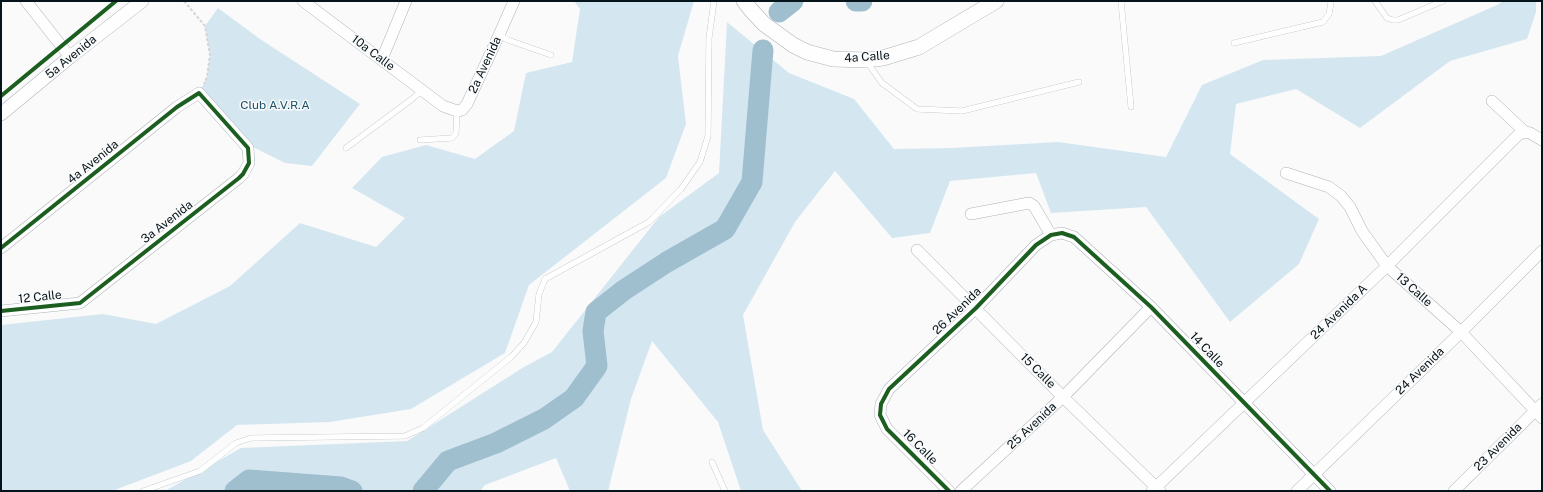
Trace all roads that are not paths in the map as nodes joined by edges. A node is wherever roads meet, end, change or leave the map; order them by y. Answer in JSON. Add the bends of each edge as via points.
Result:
{"nodes":[{"id":1,"x":26,"y":1,"type":"edge"},
{"id":2,"x":142,"y":1,"type":"edge"},
{"id":3,"x":303,"y":1,"type":"edge"},
{"id":4,"x":406,"y":1,"type":"edge"},
{"id":5,"x":514,"y":1,"type":"edge"},
{"id":6,"x":714,"y":1,"type":"edge"},
{"id":7,"x":744,"y":1,"type":"edge"},
{"id":8,"x":996,"y":1,"type":"edge"},
{"id":9,"x":1121,"y":1,"type":"edge"},
{"id":10,"x":1330,"y":1,"type":"edge"},
{"id":11,"x":1375,"y":1,"type":"edge"},
{"id":12,"x":1442,"y":1,"type":"edge"},
{"id":13,"x":499,"y":35,"type":"junction"},
{"id":14,"x":1234,"y":43,"type":"dead end"},
{"id":15,"x":551,"y":55,"type":"dead end"},
{"id":16,"x":70,"y":57,"type":"junction"},
{"id":17,"x":382,"y":59,"type":"junction"},
{"id":18,"x":866,"y":60,"type":"junction"},
{"id":19,"x":1079,"y":82,"type":"dead end"},
{"id":20,"x":422,"y":90,"type":"junction"},
{"id":21,"x":201,"y":91,"type":"joint"},
{"id":22,"x":1492,"y":101,"type":"dead end"},
{"id":23,"x":1131,"y":107,"type":"dead end"},
{"id":24,"x":457,"y":111,"type":"junction"},
{"id":25,"x":1,"y":114,"type":"edge"},
{"id":26,"x":1525,"y":132,"type":"junction"},
{"id":27,"x":420,"y":140,"type":"dead end"},
{"id":28,"x":1542,"y":140,"type":"edge"},
{"id":29,"x":346,"y":148,"type":"dead end"},
{"id":30,"x":1286,"y":173,"type":"dead end"},
{"id":31,"x":971,"y":214,"type":"dead end"},
{"id":32,"x":1062,"y":232,"type":"joint"},
{"id":33,"x":1051,"y":235,"type":"junction"},
{"id":34,"x":1,"y":248,"type":"edge"},
{"id":35,"x":917,"y":250,"type":"dead end"},
{"id":36,"x":1542,"y":251,"type":"edge"},
{"id":37,"x":1387,"y":266,"type":"junction"},
{"id":38,"x":80,"y":303,"type":"joint"},
{"id":39,"x":1151,"y":307,"type":"junction"},
{"id":40,"x":976,"y":308,"type":"junction"},
{"id":41,"x":1,"y":311,"type":"edge"},
{"id":42,"x":1461,"y":332,"type":"junction"},
{"id":43,"x":1063,"y":397,"type":"junction"},
{"id":44,"x":1244,"y":403,"type":"junction"},
{"id":45,"x":1540,"y":411,"type":"edge"},
{"id":46,"x":880,"y":415,"type":"joint"},
{"id":47,"x":712,"y":462,"type":"dead end"},
{"id":48,"x":1313,"y":474,"type":"junction"},
{"id":49,"x":1156,"y":490,"type":"edge"},
{"id":50,"x":143,"y":491,"type":"edge"},
{"id":51,"x":725,"y":491,"type":"edge"},
{"id":52,"x":949,"y":491,"type":"edge"},
{"id":53,"x":961,"y":491,"type":"edge"},
{"id":54,"x":1297,"y":491,"type":"edge"},
{"id":55,"x":1330,"y":491,"type":"edge"},
{"id":56,"x":1454,"y":491,"type":"edge"}],
"edges":[{"from":1,"to":16,"type":"street"},
{"from":2,"to":16,"type":"street","name":"5a Avenida"},
{"from":3,"to":17,"type":"street","name":"10a Calle"},
{"from":4,"to":17,"type":"street"},
{"from":5,"to":13,"type":"street","name":"2a Avenida"},
{"from":6,"to":50,"type":"lane","via":[[709,38],[708,136],[700,162],[681,189],[649,222],[545,279],[539,294],[536,322],[524,343],[511,358],[423,428],[405,436],[251,438],[236,443],[200,471]]},
{"from":7,"to":18,"type":"main road","name":"4a Calle","via":[[764,24],[792,45],[833,60]]},
{"from":8,"to":18,"type":"main road","name":"4a Calle","via":[[919,47],[900,54]]},
{"from":9,"to":23,"type":"lane"},
{"from":10,"to":14,"type":"lane","via":[[1329,14],[1323,22]]},
{"from":11,"to":12,"type":"lane","via":[[1387,18],[1393,20]]},
{"from":13,"to":15,"type":"lane"},
{"from":13,"to":24,"type":"street","name":"2a Avenida","via":[[467,104],[462,110]]},
{"from":16,"to":25,"type":"street","name":"5a Avenida"},
{"from":17,"to":20,"type":"street","name":"10a Calle"},
{"from":18,"to":19,"type":"lane","via":[[882,83],[917,109],[962,110]]},
{"from":20,"to":24,"type":"street","name":"10a Calle","via":[[443,106]]},
{"from":20,"to":29,"type":"lane"},
{"from":21,"to":34,"type":"street","name":"4a Avenida","via":[[177,107]]},
{"from":21,"to":38,"type":"street","name":"3a Avenida","via":[[248,148],[249,163],[244,174]]},
{"from":22,"to":26,"type":"street"},
{"from":24,"to":27,"type":"lane","via":[[456,133],[452,138]]},
{"from":26,"to":28,"type":"street"},
{"from":26,"to":37,"type":"street","name":"24 Avenida A","via":[[1518,135]]},
{"from":30,"to":37,"type":"street","name":"13 Calle","via":[[1329,187],[1341,196]]},
{"from":31,"to":33,"type":"street","via":[[1029,203],[1034,206]]},
{"from":32,"to":33,"type":"street","name":"26 Avenida"},
{"from":32,"to":39,"type":"street","name":"14 Calle","via":[[1074,237]]},
{"from":33,"to":40,"type":"street","name":"26 Avenida","via":[[1036,245]]},
{"from":35,"to":40,"type":"street","name":"15 Calle"},
{"from":36,"to":42,"type":"street","name":"24 Avenida"},
{"from":37,"to":42,"type":"street","name":"13 Calle"},
{"from":37,"to":44,"type":"street","name":"24 Avenida A"},
{"from":38,"to":41,"type":"street","name":"12 Calle"},
{"from":39,"to":43,"type":"street","name":"25 Avenida"},
{"from":39,"to":44,"type":"street","name":"14 Calle"},
{"from":40,"to":43,"type":"street","name":"15 Calle"},
{"from":40,"to":46,"type":"street","name":"26 Avenida","via":[[889,389],[881,404]]},
{"from":42,"to":45,"type":"street","name":"13 Calle"},
{"from":42,"to":48,"type":"street","name":"24 Avenida"},
{"from":43,"to":49,"type":"street","name":"15 Calle"},
{"from":43,"to":53,"type":"street","name":"25 Avenida"},
{"from":44,"to":48,"type":"street","name":"14 Calle"},
{"from":44,"to":49,"type":"street","name":"24 Avenida A"},
{"from":45,"to":56,"type":"street","name":"23 Avenida"},
{"from":46,"to":52,"type":"street","name":"16 Calle","via":[[887,429]]},
{"from":47,"to":51,"type":"lane"},
{"from":48,"to":54,"type":"street","name":"24 Avenida"},
{"from":48,"to":55,"type":"street","name":"14 Calle"}]}
